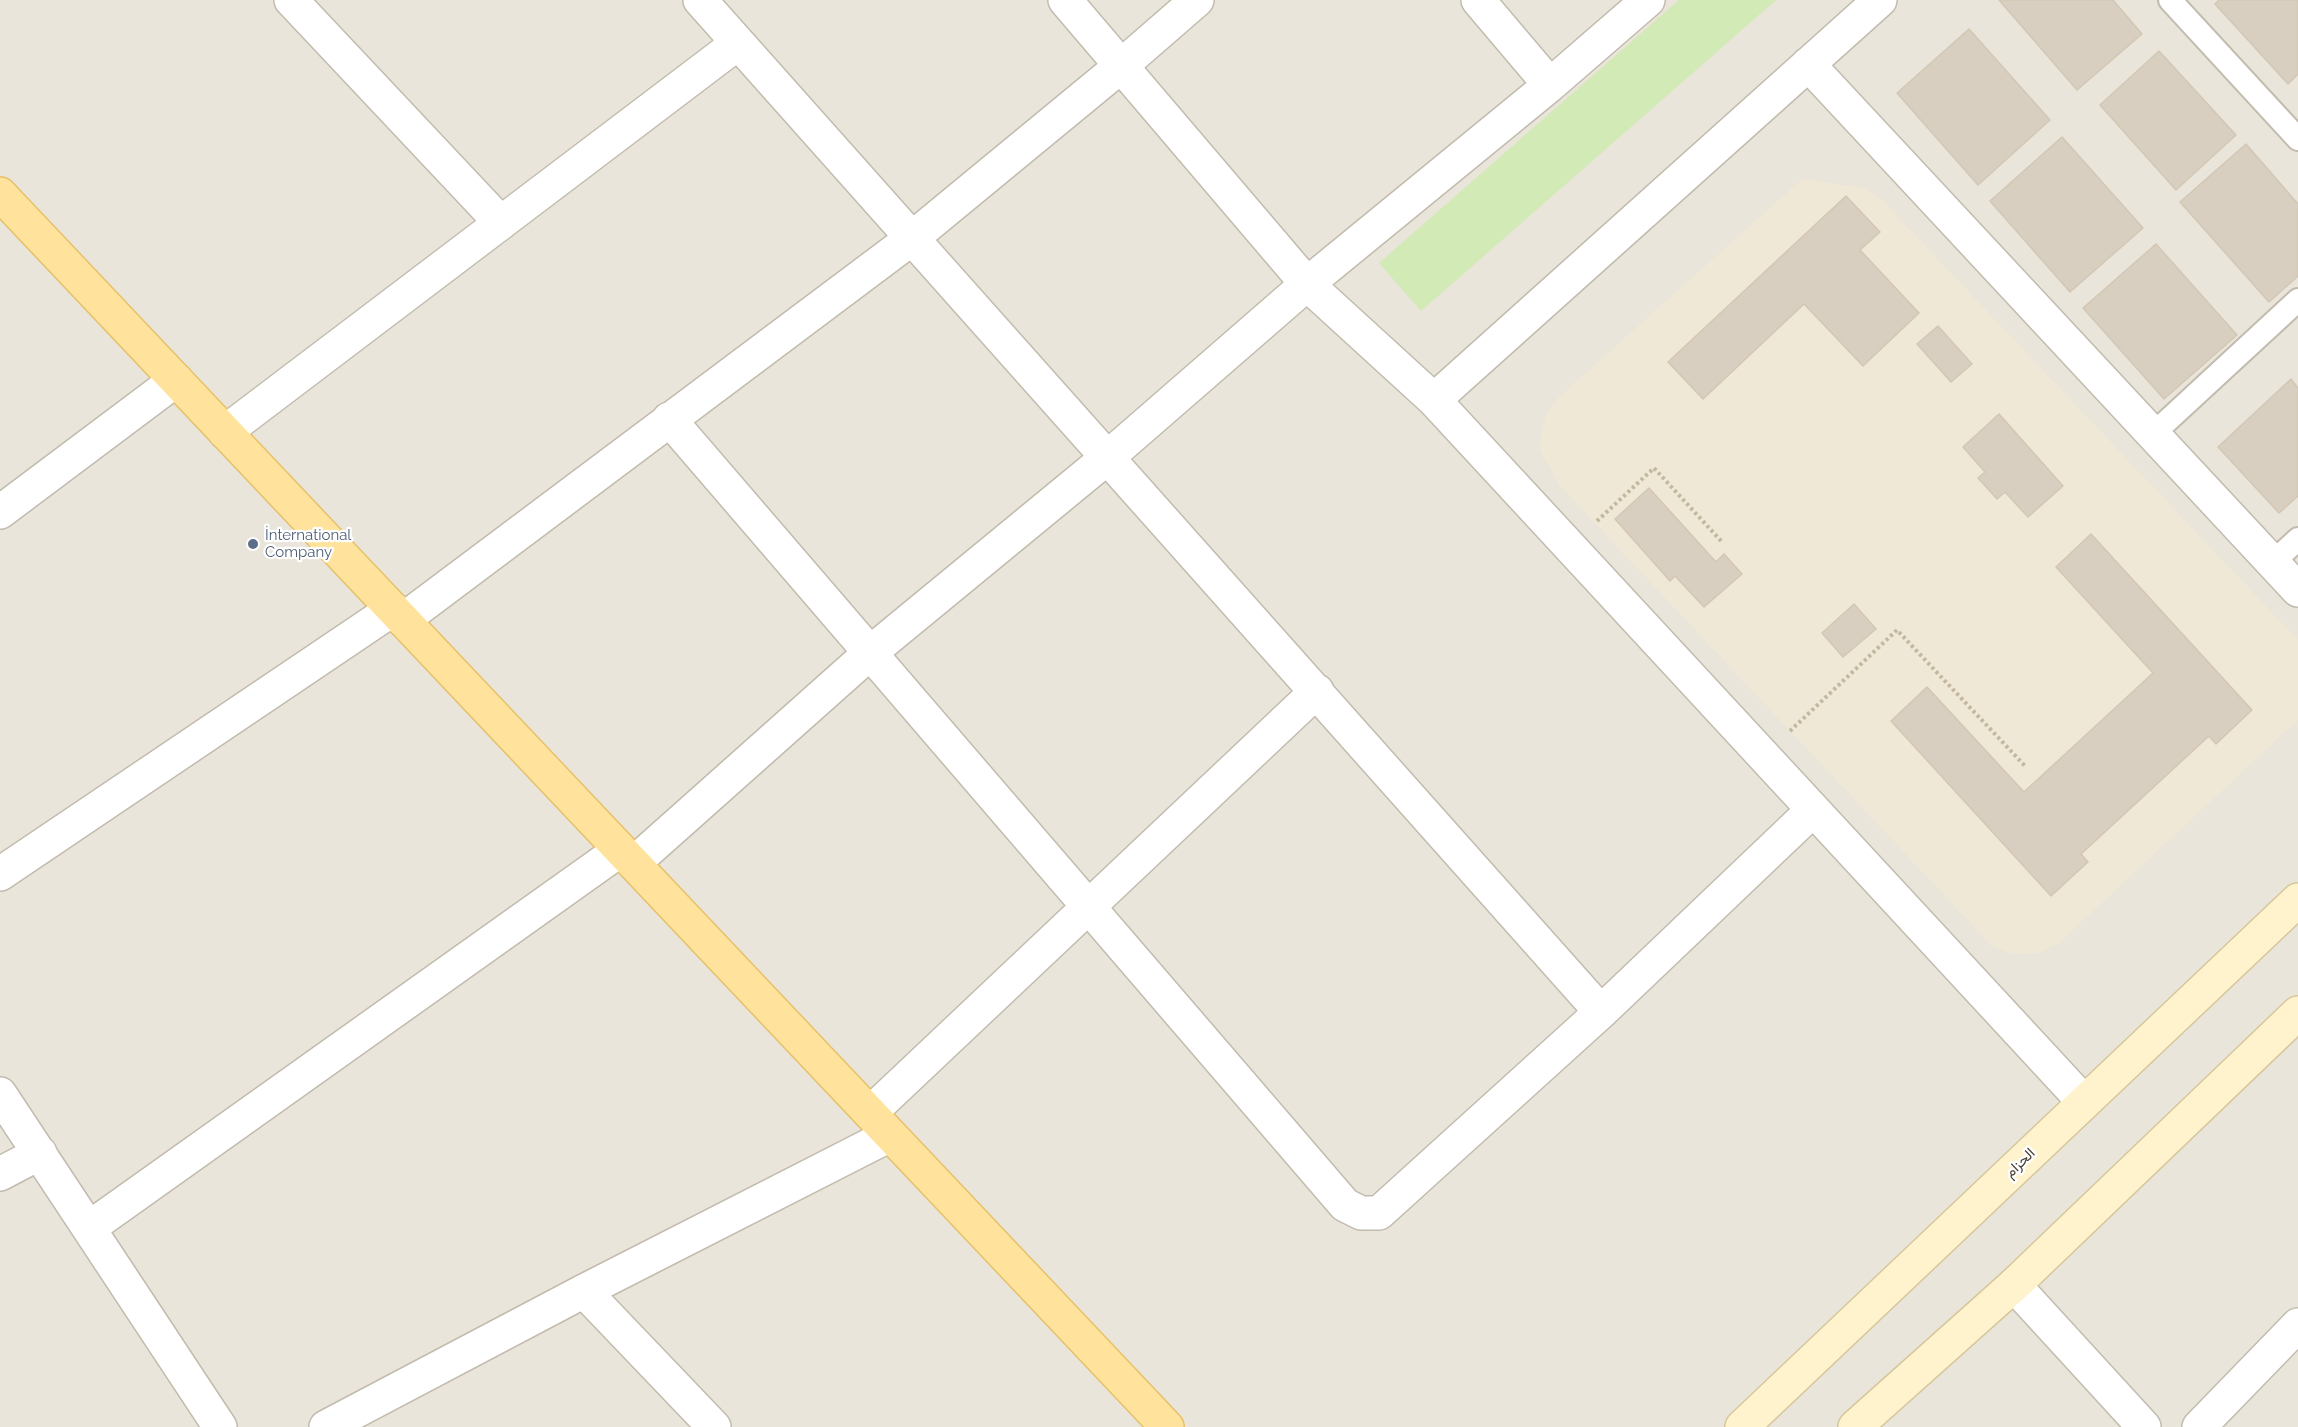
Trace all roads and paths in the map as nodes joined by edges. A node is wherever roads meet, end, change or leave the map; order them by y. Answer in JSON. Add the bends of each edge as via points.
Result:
{"nodes":[{"id":1,"x":291,"y":0,"type":"edge"},
{"id":2,"x":700,"y":0,"type":"edge"},
{"id":3,"x":1065,"y":0,"type":"edge"},
{"id":4,"x":1197,"y":0,"type":"edge"},
{"id":5,"x":1478,"y":0,"type":"edge"},
{"id":6,"x":1648,"y":0,"type":"edge"},
{"id":7,"x":1880,"y":0,"type":"edge"},
{"id":8,"x":2170,"y":0,"type":"edge"},
{"id":9,"x":738,"y":43,"type":"junction"},
{"id":10,"x":1808,"y":64,"type":"junction"},
{"id":11,"x":1121,"y":66,"type":"junction"},
{"id":12,"x":1550,"y":85,"type":"junction"},
{"id":13,"x":2290,"y":115,"type":"edge"},
{"id":14,"x":2298,"y":139,"type":"edge"},
{"id":15,"x":0,"y":194,"type":"edge"},
{"id":16,"x":501,"y":223,"type":"junction"},
{"id":17,"x":912,"y":239,"type":"junction"},
{"id":18,"x":1307,"y":284,"type":"junction"},
{"id":19,"x":2298,"y":300,"type":"edge"},
{"id":20,"x":176,"y":380,"type":"junction"},
{"id":21,"x":1434,"y":400,"type":"junction"},
{"id":22,"x":669,"y":419,"type":"junction"},
{"id":23,"x":225,"y":432,"type":"junction"},
{"id":24,"x":2153,"y":434,"type":"junction"},
{"id":25,"x":1108,"y":457,"type":"junction"},
{"id":26,"x":0,"y":512,"type":"edge"},
{"id":27,"x":2298,"y":539,"type":"edge"},
{"id":28,"x":1723,"y":543,"type":"dead end"},
{"id":29,"x":1570,"y":546,"type":"junction"},
{"id":30,"x":2272,"y":563,"type":"junction"},
{"id":31,"x":2298,"y":590,"type":"edge"},
{"id":32,"x":398,"y":614,"type":"junction"},
{"id":33,"x":871,"y":652,"type":"junction"},
{"id":34,"x":1317,"y":692,"type":"junction"},
{"id":35,"x":1763,"y":756,"type":"junction"},
{"id":36,"x":2026,"y":767,"type":"dead end"},
{"id":37,"x":1813,"y":810,"type":"junction"},
{"id":38,"x":627,"y":856,"type":"junction"},
{"id":39,"x":0,"y":874,"type":"edge"},
{"id":40,"x":2298,"y":900,"type":"edge"},
{"id":41,"x":1090,"y":907,"type":"junction"},
{"id":42,"x":1601,"y":1012,"type":"junction"},
{"id":43,"x":2298,"y":1013,"type":"edge"},
{"id":44,"x":0,"y":1094,"type":"edge"},
{"id":45,"x":2084,"y":1102,"type":"junction"},
{"id":46,"x":880,"y":1124,"type":"junction"},
{"id":47,"x":40,"y":1153,"type":"junction"},
{"id":48,"x":0,"y":1174,"type":"edge"},
{"id":49,"x":90,"y":1228,"type":"junction"},
{"id":50,"x":2014,"y":1285,"type":"junction"},
{"id":51,"x":584,"y":1291,"type":"junction"},
{"id":52,"x":2298,"y":1325,"type":"edge"},
{"id":53,"x":220,"y":1427,"type":"edge"},
{"id":54,"x":326,"y":1427,"type":"edge"},
{"id":55,"x":714,"y":1427,"type":"edge"},
{"id":56,"x":1167,"y":1427,"type":"edge"},
{"id":57,"x":1742,"y":1427,"type":"edge"},
{"id":58,"x":1855,"y":1427,"type":"edge"},
{"id":59,"x":2144,"y":1427,"type":"edge"},
{"id":60,"x":2199,"y":1427,"type":"edge"}],
"edges":[{"from":1,"to":16,"type":"street"},
{"from":2,"to":9,"type":"street"},
{"from":3,"to":11,"type":"street"},
{"from":4,"to":11,"type":"street"},
{"from":5,"to":12,"type":"street"},
{"from":6,"to":12,"type":"street"},
{"from":7,"to":10,"type":"street"},
{"from":8,"to":13,"type":"lane"},
{"from":9,"to":16,"type":"street"},
{"from":9,"to":17,"type":"street"},
{"from":10,"to":21,"type":"street"},
{"from":10,"to":24,"type":"street"},
{"from":11,"to":17,"type":"street"},
{"from":11,"to":18,"type":"street"},
{"from":12,"to":18,"type":"street"},
{"from":13,"to":14,"type":"lane"},
{"from":15,"to":20,"type":"main road"},
{"from":16,"to":23,"type":"street"},
{"from":17,"to":22,"type":"street"},
{"from":17,"to":25,"type":"street"},
{"from":18,"to":21,"type":"street"},
{"from":18,"to":25,"type":"street"},
{"from":19,"to":24,"type":"lane"},
{"from":20,"to":23,"type":"main road"},
{"from":20,"to":26,"type":"street"},
{"from":21,"to":29,"type":"street"},
{"from":22,"to":32,"type":"street"},
{"from":22,"to":33,"type":"street"},
{"from":23,"to":32,"type":"main road"},
{"from":24,"to":30,"type":"street"},
{"from":25,"to":33,"type":"street"},
{"from":25,"to":34,"type":"street"},
{"from":27,"to":30,"type":"lane"},
{"from":28,"to":29,"type":"path","via":[[1654,468]]},
{"from":29,"to":35,"type":"street"},
{"from":30,"to":31,"type":"street"},
{"from":32,"to":38,"type":"main road"},
{"from":32,"to":39,"type":"street"},
{"from":33,"to":38,"type":"street"},
{"from":33,"to":41,"type":"street"},
{"from":34,"to":41,"type":"street"},
{"from":34,"to":42,"type":"street"},
{"from":35,"to":36,"type":"path","via":[[1897,630]]},
{"from":35,"to":37,"type":"street"},
{"from":37,"to":42,"type":"street"},
{"from":37,"to":45,"type":"street"},
{"from":38,"to":46,"type":"main road"},
{"from":38,"to":49,"type":"street"},
{"from":40,"to":45,"type":"main road","name":"الحزام"},
{"from":41,"to":42,"type":"street","via":[[1345,1205],[1361,1213],[1379,1213]]},
{"from":41,"to":46,"type":"street"},
{"from":43,"to":50,"type":"main road"},
{"from":44,"to":47,"type":"street"},
{"from":45,"to":57,"type":"main road","name":"الحزام"},
{"from":46,"to":51,"type":"street"},
{"from":46,"to":56,"type":"main road"},
{"from":47,"to":48,"type":"street"},
{"from":47,"to":49,"type":"street"},
{"from":49,"to":53,"type":"street"},
{"from":50,"to":58,"type":"main road"},
{"from":50,"to":59,"type":"street"},
{"from":51,"to":54,"type":"street"},
{"from":51,"to":55,"type":"street"},
{"from":52,"to":60,"type":"street"}]}
